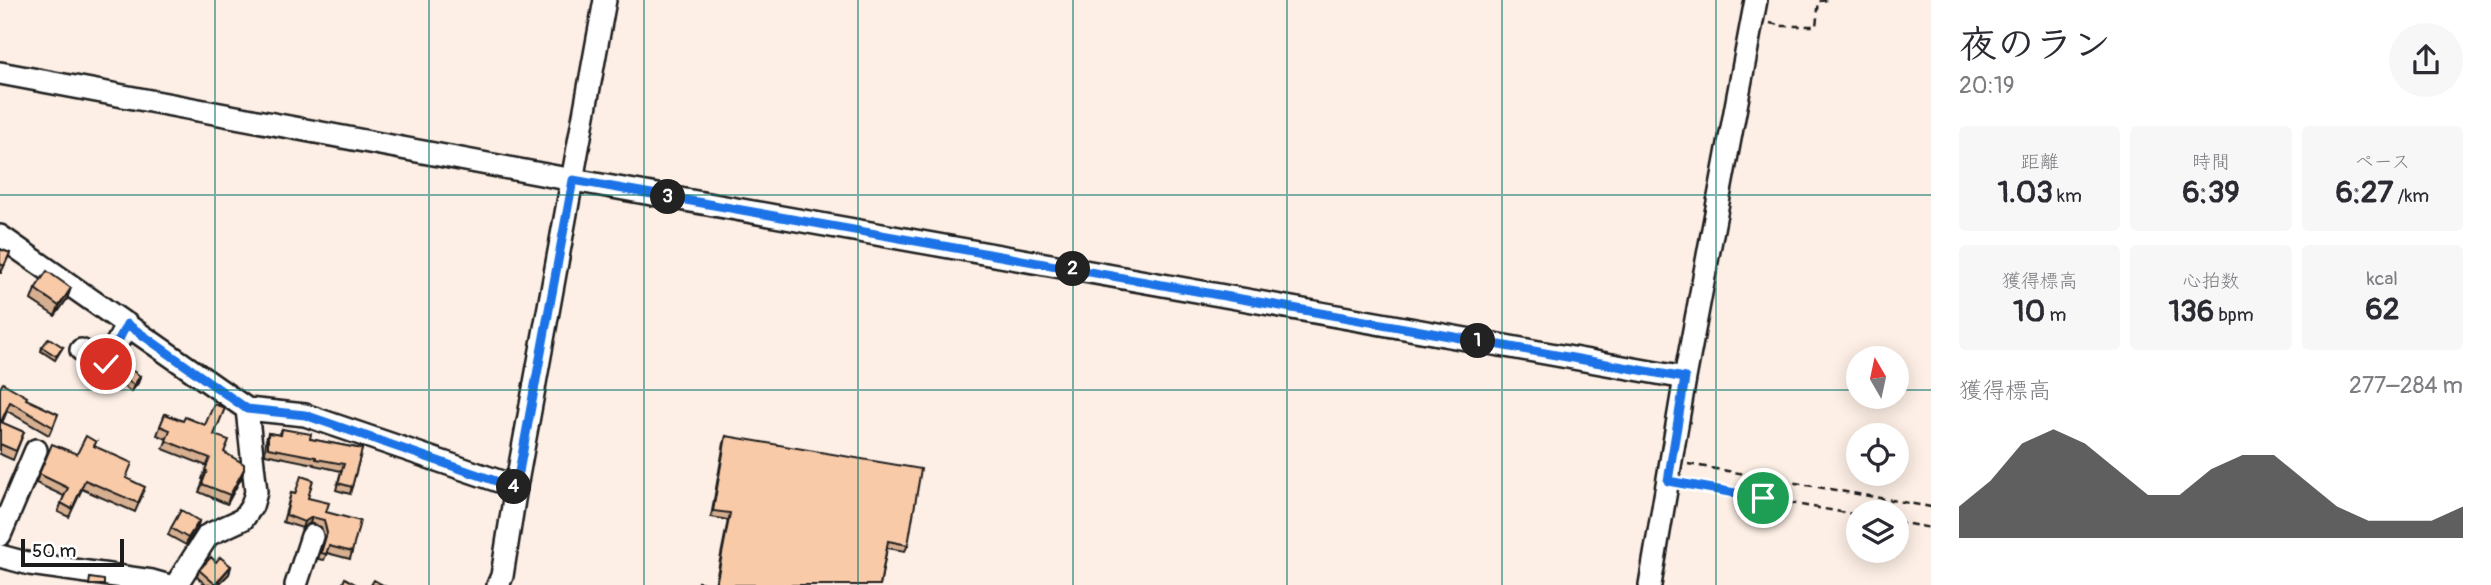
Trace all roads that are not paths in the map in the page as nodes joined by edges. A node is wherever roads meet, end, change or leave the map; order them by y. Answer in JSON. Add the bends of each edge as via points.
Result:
{"nodes":[{"id":1,"x":606,"y":0,"type":"edge"},
{"id":2,"x":1751,"y":7,"type":"edge"},
{"id":3,"x":0,"y":73,"type":"edge"},
{"id":4,"x":573,"y":180,"type":"junction"},
{"id":5,"x":0,"y":236,"type":"edge"},
{"id":6,"x":127,"y":324,"type":"junction"},
{"id":7,"x":81,"y":350,"type":"dead end"},
{"id":8,"x":1685,"y":378,"type":"junction"},
{"id":9,"x":247,"y":409,"type":"junction"},
{"id":10,"x":36,"y":450,"type":"dead end"},
{"id":11,"x":516,"y":488,"type":"junction"},
{"id":12,"x":0,"y":535,"type":"edge"},
{"id":13,"x":312,"y":536,"type":"dead end"},
{"id":14,"x":0,"y":556,"type":"edge"},
{"id":15,"x":505,"y":582,"type":"edge"},
{"id":16,"x":156,"y":584,"type":"edge"},
{"id":17,"x":176,"y":585,"type":"edge"},
{"id":18,"x":296,"y":585,"type":"edge"},
{"id":19,"x":1650,"y":585,"type":"edge"}],
"edges":[{"from":1,"to":4,"type":"street"},
{"from":2,"to":8,"type":"street"},
{"from":3,"to":4,"type":"street"},
{"from":4,"to":8,"type":"street"},
{"from":4,"to":11,"type":"street"},
{"from":5,"to":6,"type":"street"},
{"from":6,"to":7,"type":"street","via":[[106,364]]},
{"from":6,"to":9,"type":"street"},
{"from":8,"to":19,"type":"street"},
{"from":9,"to":11,"type":"street","via":[[305,415]]},
{"from":9,"to":17,"type":"street","via":[[256,492],[252,506],[243,519],[208,535]]},
{"from":10,"to":12,"type":"street"},
{"from":11,"to":15,"type":"street"},
{"from":13,"to":18,"type":"street"},
{"from":14,"to":16,"type":"street"}]}
